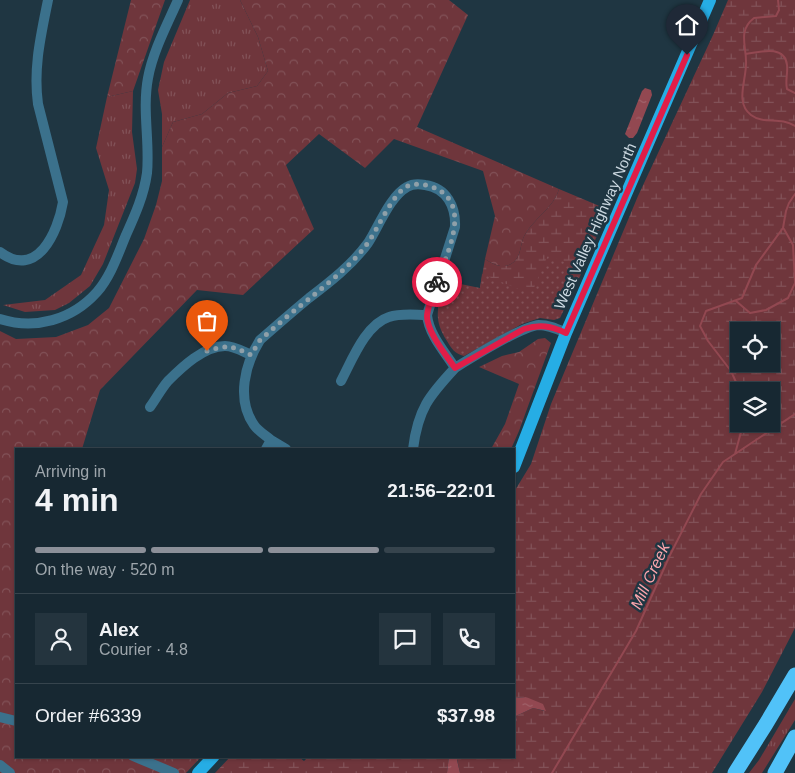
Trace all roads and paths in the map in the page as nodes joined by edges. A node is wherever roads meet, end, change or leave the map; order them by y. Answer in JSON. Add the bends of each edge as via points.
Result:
{"nodes":[{"id":1,"x":48,"y":0,"type":"edge"},
{"id":2,"x":178,"y":0,"type":"edge"},
{"id":3,"x":710,"y":0,"type":"edge"},
{"id":4,"x":0,"y":252,"type":"edge"},
{"id":5,"x":427,"y":316,"type":"junction"},
{"id":6,"x":0,"y":319,"type":"edge"},
{"id":7,"x":566,"y":333,"type":"junction"},
{"id":8,"x":251,"y":355,"type":"junction"},
{"id":9,"x":455,"y":368,"type":"junction"},
{"id":10,"x":341,"y":380,"type":"dead end"},
{"id":11,"x":150,"y":407,"type":"dead end"},
{"id":12,"x":269,"y":444,"type":"edge"},
{"id":13,"x":283,"y":448,"type":"edge"},
{"id":14,"x":413,"y":448,"type":"edge"},
{"id":15,"x":515,"y":464,"type":"edge"},
{"id":16,"x":795,"y":675,"type":"edge"},
{"id":17,"x":0,"y":717,"type":"edge"},
{"id":18,"x":15,"y":722,"type":"edge"},
{"id":19,"x":795,"y":738,"type":"edge"},
{"id":20,"x":138,"y":758,"type":"edge"},
{"id":21,"x":212,"y":758,"type":"edge"},
{"id":22,"x":0,"y":765,"type":"edge"},
{"id":23,"x":10,"y":773,"type":"edge"},
{"id":24,"x":174,"y":773,"type":"edge"},
{"id":25,"x":198,"y":773,"type":"edge"},
{"id":26,"x":735,"y":773,"type":"edge"},
{"id":27,"x":774,"y":773,"type":"edge"}],
"edges":[{"from":1,"to":4,"type":"street","via":[[37,60],[36,91],[62,209],[41,253],[23,260],[12,259]]},
{"from":2,"to":6,"type":"street","via":[[148,78],[145,99],[148,160],[143,192],[111,270],[85,304],[61,318],[31,324]]},
{"from":3,"to":7,"type":"main road","name":"West Valley Highway North"},
{"from":5,"to":8,"type":"street","via":[[456,216],[449,199],[441,191],[420,184],[408,186],[398,194],[368,244],[353,261],[260,340]]},
{"from":5,"to":9,"type":"street","via":[[434,336]]},
{"from":5,"to":10,"type":"street","via":[[399,315],[380,321],[366,335]]},
{"from":7,"to":9,"type":"street","via":[[548,326],[524,329]]},
{"from":7,"to":15,"type":"main road","name":"West Valley Highway North"},
{"from":8,"to":11,"type":"street","via":[[235,347],[223,346],[207,351],[168,382]]},
{"from":8,"to":12,"type":"street","via":[[244,394],[247,410]]},
{"from":9,"to":14,"type":"street","via":[[424,405]]},
{"from":12,"to":13,"type":"street"},
{"from":16,"to":26,"type":"highway"},
{"from":17,"to":18,"type":"street"},
{"from":19,"to":27,"type":"highway"},
{"from":20,"to":24,"type":"street"},
{"from":21,"to":25,"type":"main road"},
{"from":22,"to":23,"type":"street"}]}
